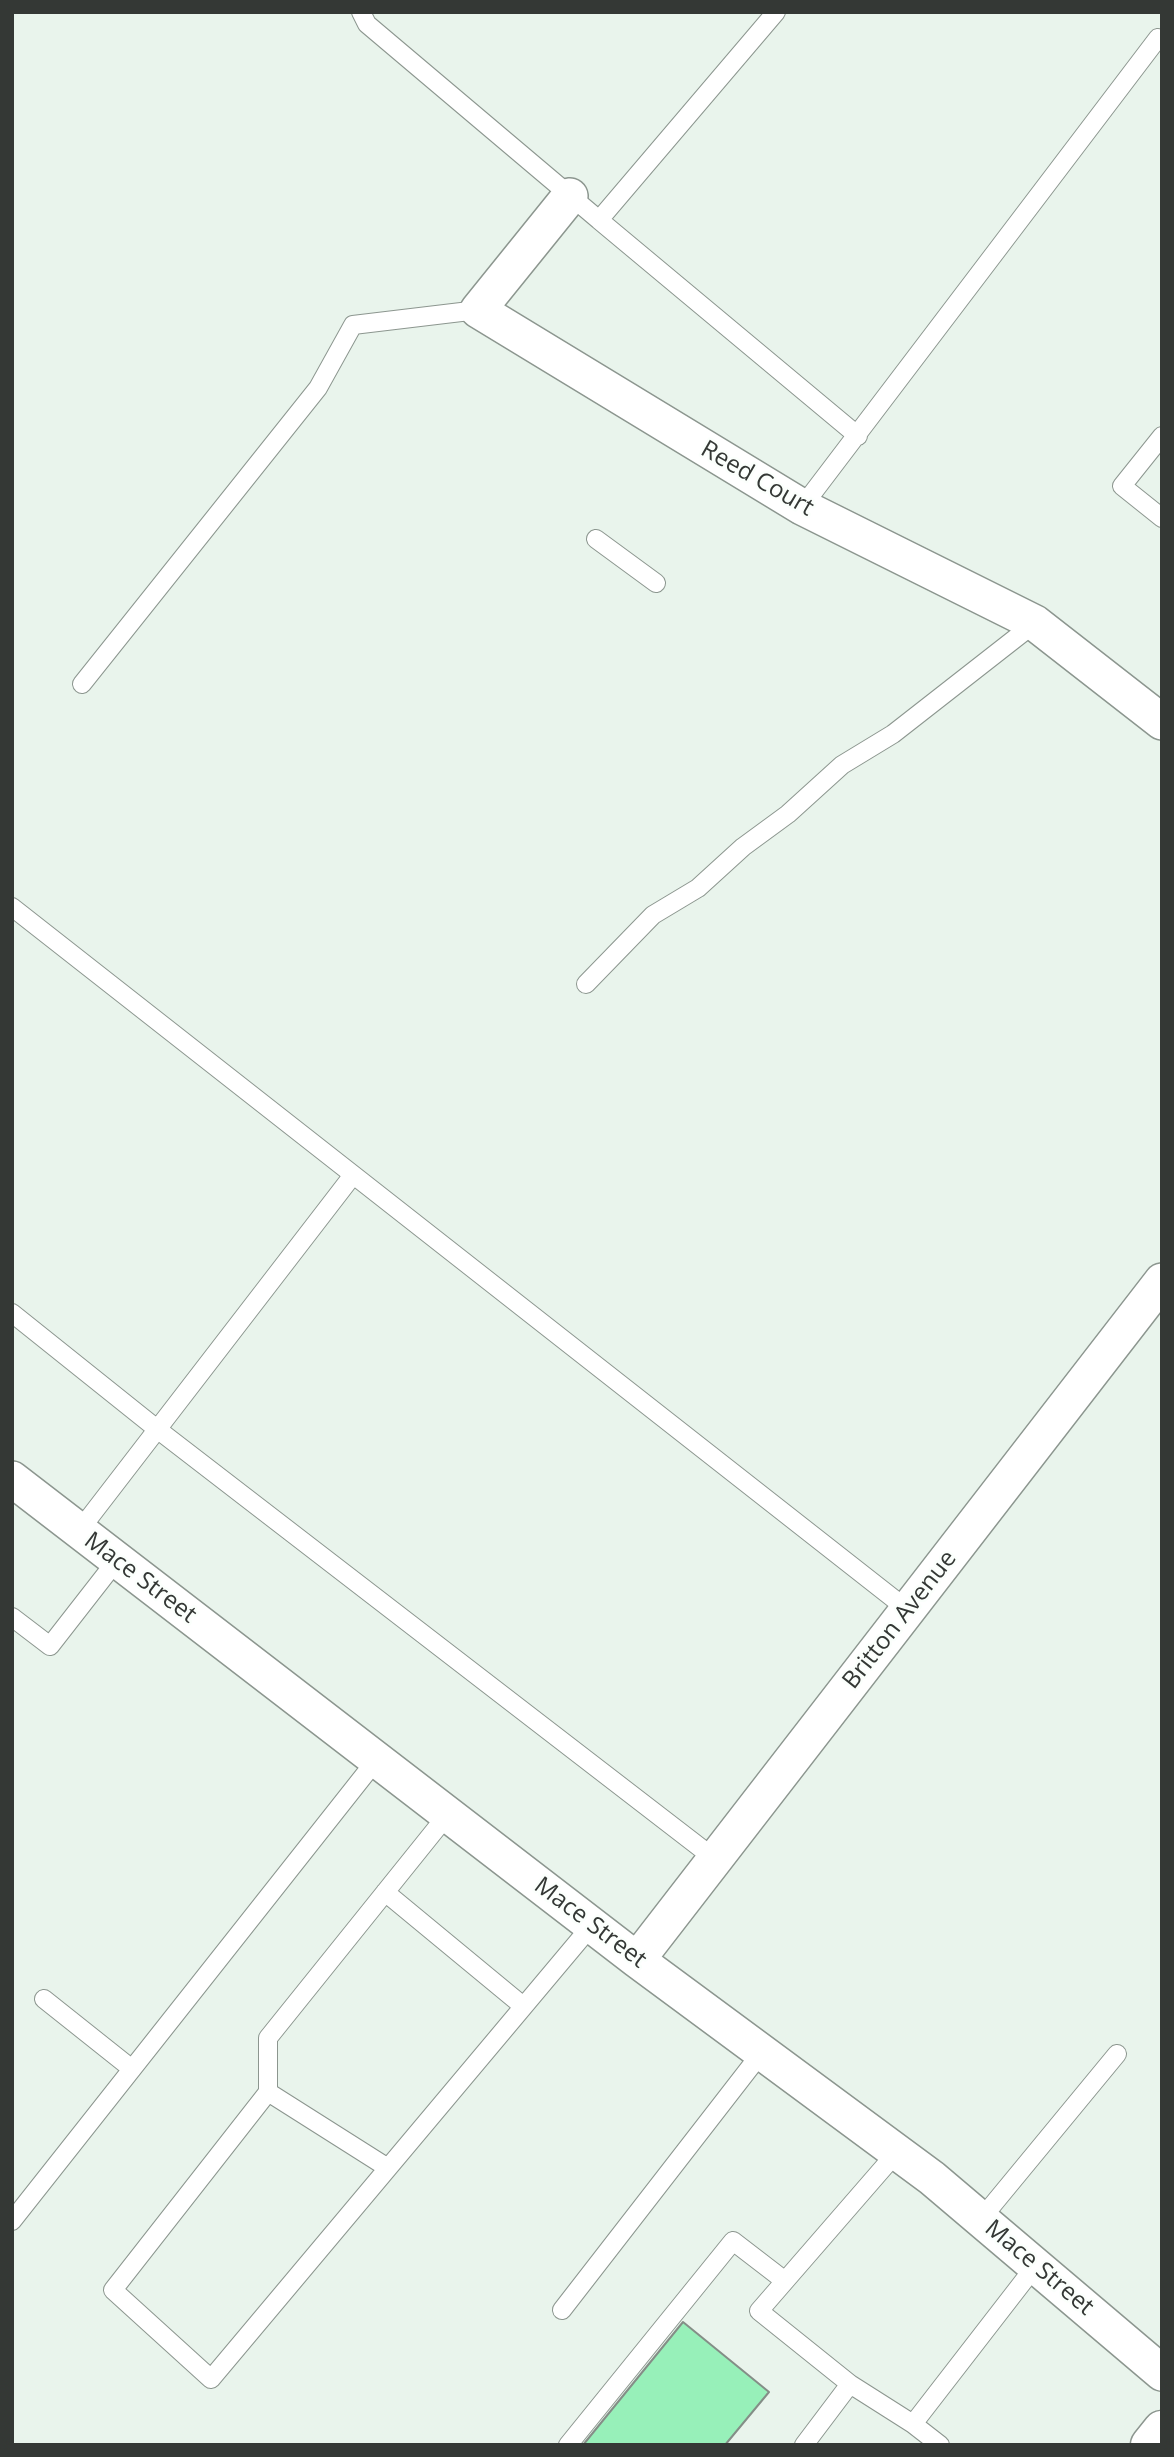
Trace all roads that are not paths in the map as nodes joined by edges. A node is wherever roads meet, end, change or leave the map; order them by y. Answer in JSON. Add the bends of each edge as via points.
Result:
{"nodes":[{"id":1,"x":361,"y":12,"type":"edge"},
{"id":2,"x":776,"y":12,"type":"edge"},
{"id":3,"x":1158,"y":38,"type":"dead end"},
{"id":4,"x":570,"y":196,"type":"junction"},
{"id":5,"x":599,"y":220,"type":"junction"},
{"id":6,"x":478,"y":310,"type":"junction"},
{"id":7,"x":858,"y":436,"type":"junction"},
{"id":8,"x":1162,"y":436,"type":"edge"},
{"id":9,"x":802,"y":507,"type":"junction"},
{"id":10,"x":1162,"y":517,"type":"edge"},
{"id":11,"x":596,"y":539,"type":"dead end"},
{"id":12,"x":656,"y":583,"type":"dead end"},
{"id":13,"x":1035,"y":623,"type":"junction"},
{"id":14,"x":82,"y":684,"type":"dead end"},
{"id":15,"x":1162,"y":722,"type":"edge"},
{"id":16,"x":12,"y":907,"type":"edge"},
{"id":17,"x":586,"y":984,"type":"dead end"},
{"id":18,"x":353,"y":1175,"type":"junction"},
{"id":19,"x":1162,"y":1281,"type":"edge"},
{"id":20,"x":12,"y":1313,"type":"edge"},
{"id":21,"x":157,"y":1429,"type":"junction"},
{"id":22,"x":12,"y":1479,"type":"edge"},
{"id":23,"x":79,"y":1531,"type":"junction"},
{"id":24,"x":117,"y":1560,"type":"junction"},
{"id":25,"x":908,"y":1610,"type":"junction"},
{"id":26,"x":12,"y":1618,"type":"edge"},
{"id":27,"x":377,"y":1759,"type":"junction"},
{"id":28,"x":448,"y":1814,"type":"junction"},
{"id":29,"x":715,"y":1860,"type":"junction"},
{"id":30,"x":385,"y":1892,"type":"junction"},
{"id":31,"x":592,"y":1925,"type":"junction"},
{"id":32,"x":637,"y":1960,"type":"junction"},
{"id":33,"x":44,"y":1999,"type":"dead end"},
{"id":34,"x":523,"y":2006,"type":"junction"},
{"id":35,"x":762,"y":2052,"type":"junction"},
{"id":36,"x":1117,"y":2054,"type":"dead end"},
{"id":37,"x":132,"y":2069,"type":"junction"},
{"id":38,"x":268,"y":2092,"type":"junction"},
{"id":39,"x":897,"y":2152,"type":"junction"},
{"id":40,"x":388,"y":2168,"type":"junction"},
{"id":41,"x":981,"y":2219,"type":"junction"},
{"id":42,"x":12,"y":2221,"type":"edge"},
{"id":43,"x":1036,"y":2266,"type":"junction"},
{"id":44,"x":785,"y":2281,"type":"junction"},
{"id":45,"x":562,"y":2310,"type":"dead end"},
{"id":46,"x":1162,"y":2373,"type":"edge"},
{"id":47,"x":850,"y":2384,"type":"junction"},
{"id":48,"x":913,"y":2424,"type":"junction"},
{"id":49,"x":1162,"y":2430,"type":"edge"},
{"id":50,"x":568,"y":2445,"type":"edge"},
{"id":51,"x":804,"y":2445,"type":"edge"},
{"id":52,"x":940,"y":2445,"type":"edge"},
{"id":53,"x":1150,"y":2445,"type":"edge"}],
"edges":[{"from":1,"to":4,"type":"lane","via":[[367,24]]},
{"from":2,"to":5,"type":"lane"},
{"from":3,"to":7,"type":"lane"},
{"from":4,"to":5,"type":"lane"},
{"from":4,"to":6,"type":"street"},
{"from":5,"to":7,"type":"lane"},
{"from":6,"to":9,"type":"street","name":"Reed Court"},
{"from":6,"to":14,"type":"lane","via":[[353,325],[318,388]]},
{"from":7,"to":9,"type":"lane"},
{"from":8,"to":10,"type":"lane","via":[[1122,486]]},
{"from":9,"to":13,"type":"street","name":"Reed Court"},
{"from":11,"to":12,"type":"lane"},
{"from":13,"to":15,"type":"street","name":"Reed Court"},
{"from":13,"to":17,"type":"lane","via":[[893,734],[842,765],[698,888],[653,915]]},
{"from":16,"to":18,"type":"lane"},
{"from":18,"to":21,"type":"lane"},
{"from":18,"to":25,"type":"lane"},
{"from":19,"to":25,"type":"street","name":"Britton Avenue"},
{"from":20,"to":21,"type":"lane"},
{"from":21,"to":23,"type":"lane"},
{"from":21,"to":29,"type":"lane"},
{"from":22,"to":23,"type":"street","name":"Mace Street"},
{"from":23,"to":24,"type":"street","name":"Mace Street"},
{"from":24,"to":26,"type":"lane","via":[[50,1646]]},
{"from":24,"to":27,"type":"street","name":"Mace Street"},
{"from":25,"to":29,"type":"street","name":"Britton Avenue"},
{"from":27,"to":28,"type":"street","name":"Mace Street"},
{"from":27,"to":37,"type":"lane"},
{"from":28,"to":30,"type":"lane"},
{"from":28,"to":31,"type":"street","name":"Mace Street"},
{"from":29,"to":32,"type":"street","name":"Britton Avenue"},
{"from":30,"to":34,"type":"lane"},
{"from":30,"to":38,"type":"lane","via":[[268,2038]]},
{"from":31,"to":32,"type":"street","name":"Mace Street"},
{"from":31,"to":34,"type":"lane"},
{"from":32,"to":35,"type":"street","name":"Mace Street"},
{"from":33,"to":37,"type":"lane"},
{"from":34,"to":40,"type":"lane"},
{"from":35,"to":39,"type":"street","name":"Mace Street"},
{"from":35,"to":45,"type":"lane"},
{"from":36,"to":41,"type":"lane"},
{"from":37,"to":42,"type":"lane"},
{"from":38,"to":40,"type":"lane"},
{"from":38,"to":40,"type":"lane","via":[[113,2290],[211,2379]]},
{"from":39,"to":41,"type":"street","name":"Mace Street"},
{"from":39,"to":44,"type":"lane"},
{"from":41,"to":43,"type":"street","name":"Mace Street"},
{"from":43,"to":46,"type":"street","name":"Mace Street"},
{"from":43,"to":48,"type":"lane"},
{"from":44,"to":47,"type":"lane","via":[[759,2311]]},
{"from":44,"to":50,"type":"lane","via":[[733,2241]]},
{"from":47,"to":48,"type":"lane"},
{"from":47,"to":51,"type":"lane"},
{"from":48,"to":52,"type":"lane"},
{"from":49,"to":53,"type":"main road"}]}
